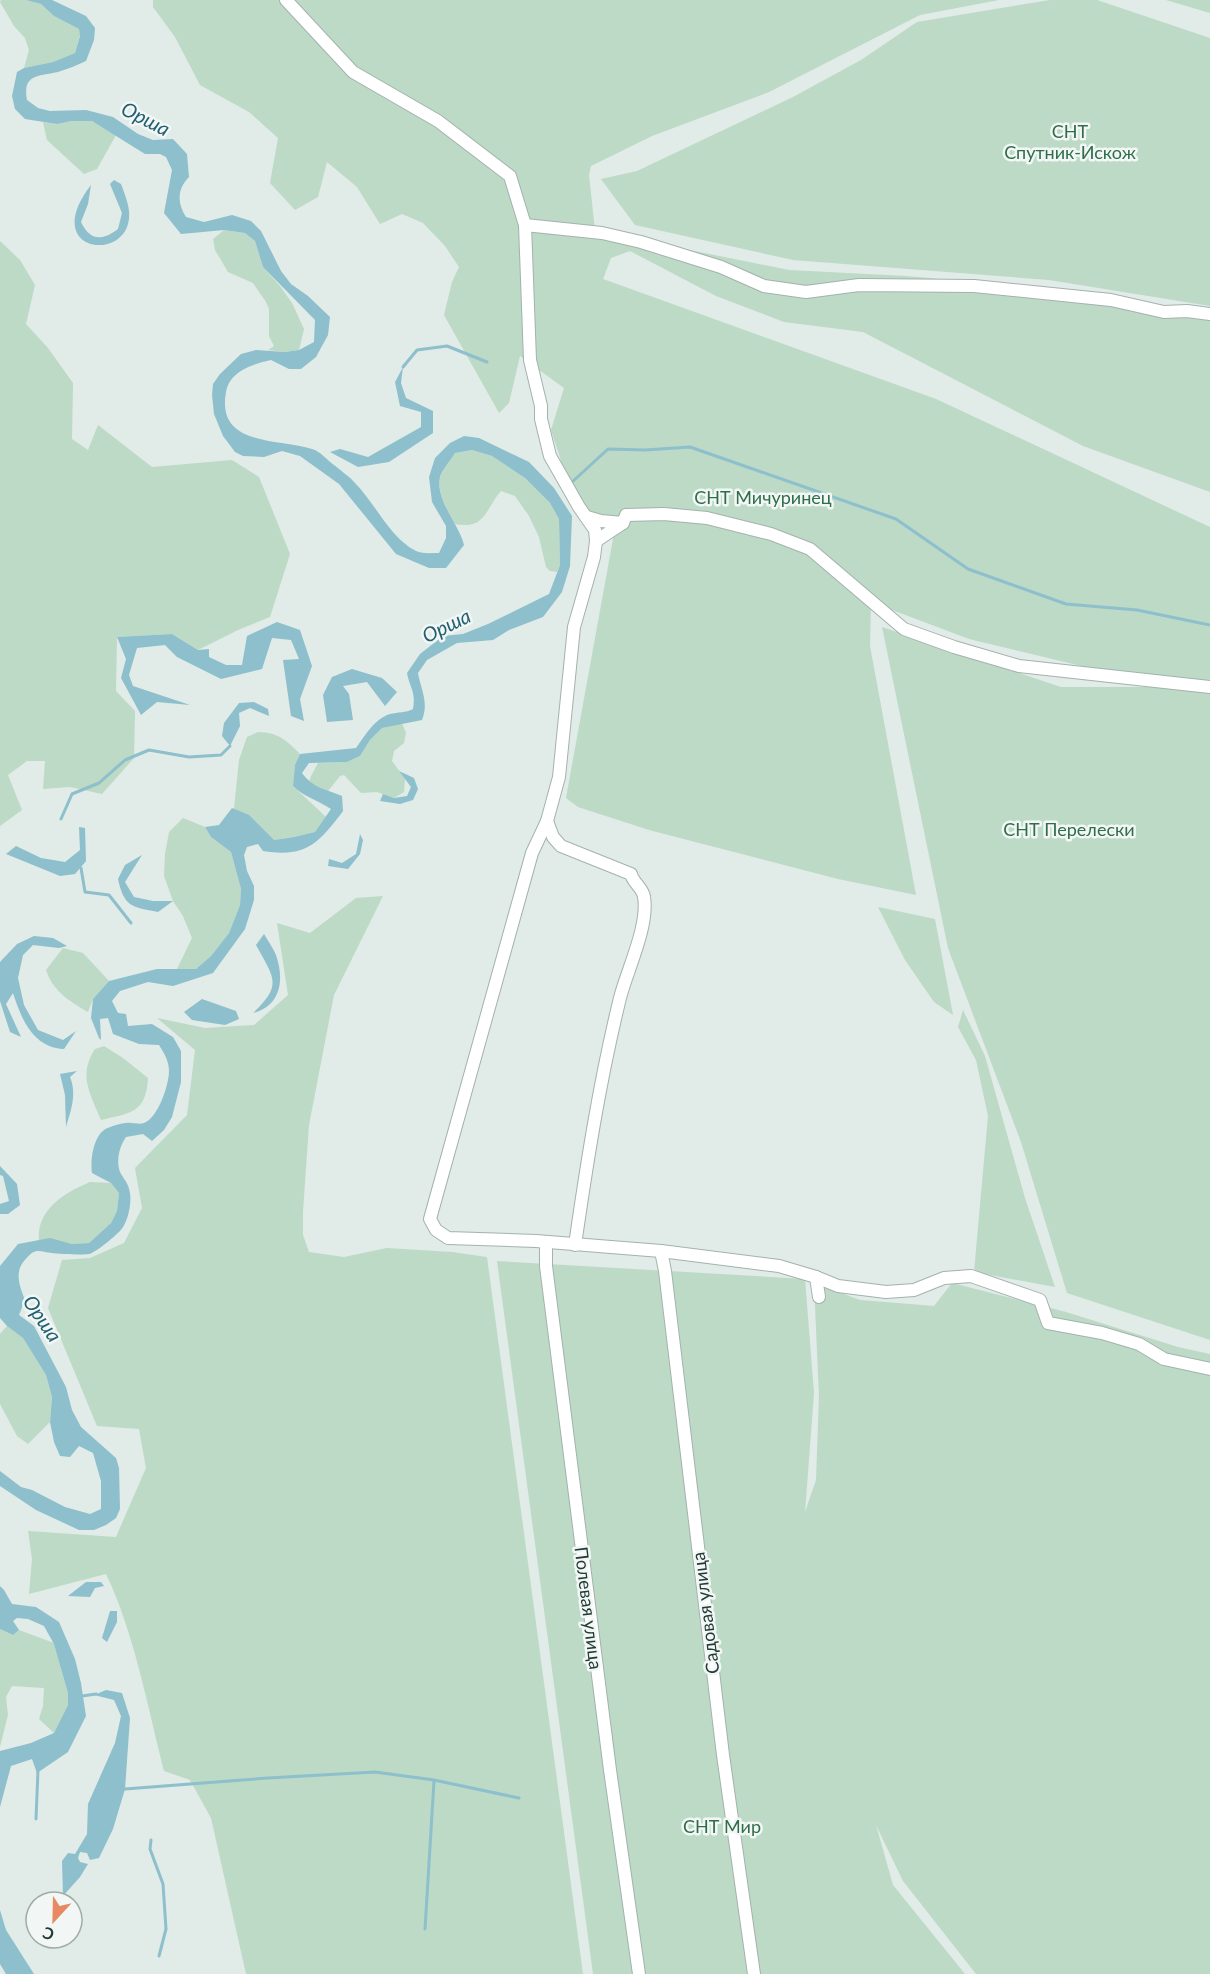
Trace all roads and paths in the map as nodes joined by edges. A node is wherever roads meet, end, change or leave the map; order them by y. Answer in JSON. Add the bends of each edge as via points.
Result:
{"nodes":[{"id":1,"x":286,"y":0,"type":"edge"},
{"id":2,"x":525,"y":225,"type":"junction"},
{"id":3,"x":1210,"y":314,"type":"edge"},
{"id":4,"x":587,"y":517,"type":"junction"},
{"id":5,"x":623,"y":523,"type":"junction"},
{"id":6,"x":596,"y":541,"type":"junction"},
{"id":7,"x":1210,"y":687,"type":"edge"},
{"id":8,"x":547,"y":821,"type":"junction"},
{"id":9,"x":546,"y":1242,"type":"junction"},
{"id":10,"x":575,"y":1245,"type":"junction"},
{"id":11,"x":661,"y":1251,"type":"junction"},
{"id":12,"x":816,"y":1277,"type":"junction"},
{"id":13,"x":819,"y":1298,"type":"dead end"},
{"id":14,"x":1210,"y":1369,"type":"edge"},
{"id":15,"x":639,"y":1974,"type":"edge"},
{"id":16,"x":754,"y":1974,"type":"edge"}],
"edges":[{"from":1,"to":2,"type":"street","via":[[354,72],[438,121],[510,176]]},
{"from":2,"to":3,"type":"street","via":[[602,233],[641,242],[721,267],[764,286],[806,292],[859,285],[974,286],[1111,300],[1164,312]]},
{"from":2,"to":4,"type":"street","via":[[530,360],[541,419],[550,456]]},
{"from":4,"to":5,"type":"street"},
{"from":4,"to":6,"type":"street"},
{"from":5,"to":6,"type":"street"},
{"from":5,"to":7,"type":"street","via":[[626,515],[664,514],[707,518],[771,534],[810,549],[904,629],[1019,666]]},
{"from":6,"to":8,"type":"street","via":[[574,627],[559,777]]},
{"from":8,"to":9,"type":"street","via":[[532,853],[430,1219],[436,1230],[448,1238]]},
{"from":8,"to":10,"type":"street","via":[[561,846],[631,874],[645,897],[643,925],[620,997],[593,1126]]},
{"from":9,"to":10,"type":"street"},
{"from":9,"to":15,"type":"street","name":"Полевая улица","via":[[610,1770]]},
{"from":10,"to":11,"type":"street"},
{"from":11,"to":12,"type":"street","via":[[779,1266]]},
{"from":11,"to":16,"type":"street","name":"Садовая улица"},
{"from":12,"to":13,"type":"street"},
{"from":12,"to":14,"type":"street","via":[[838,1286],[886,1292],[914,1290],[944,1278],[971,1276],[1040,1300],[1048,1323],[1102,1333],[1139,1344],[1164,1359]]}]}
